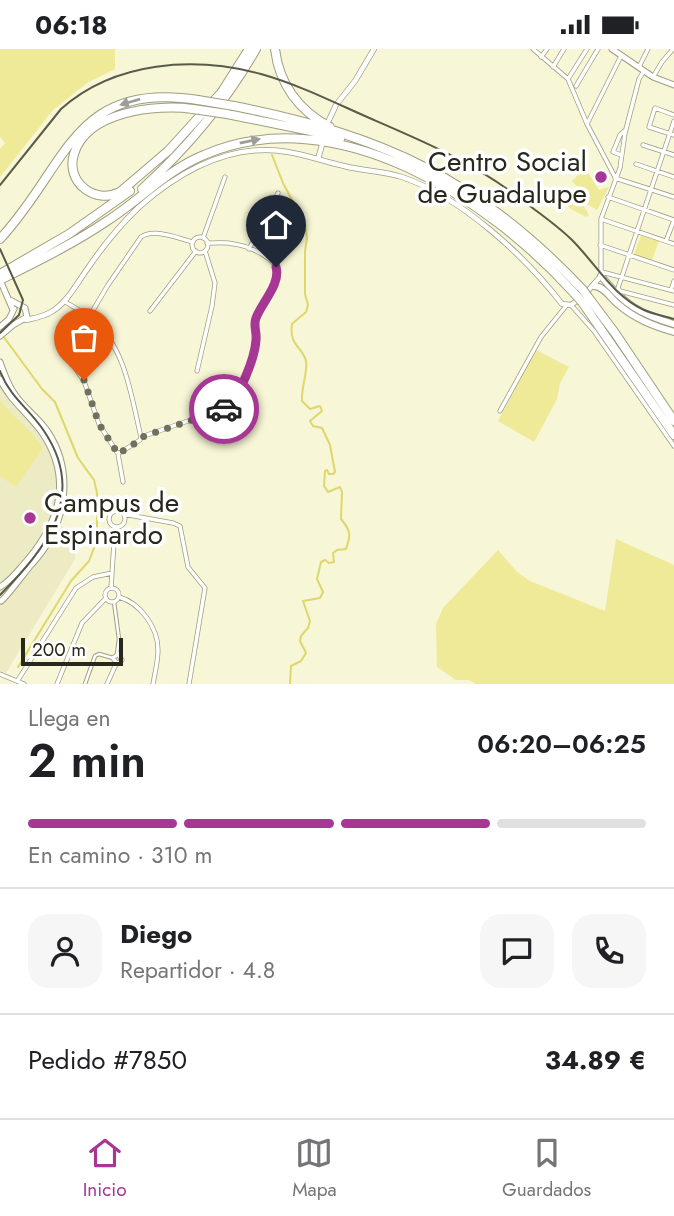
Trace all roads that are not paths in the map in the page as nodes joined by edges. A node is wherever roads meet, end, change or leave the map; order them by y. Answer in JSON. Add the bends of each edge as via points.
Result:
{"nodes":[{"id":1,"x":249,"y":49,"type":"edge"},
{"id":2,"x":256,"y":49,"type":"edge"},
{"id":3,"x":275,"y":49,"type":"edge"},
{"id":4,"x":373,"y":49,"type":"edge"},
{"id":5,"x":533,"y":49,"type":"edge"},
{"id":6,"x":547,"y":49,"type":"edge"},
{"id":7,"x":564,"y":49,"type":"edge"},
{"id":8,"x":587,"y":49,"type":"edge"},
{"id":9,"x":598,"y":49,"type":"edge"},
{"id":10,"x":612,"y":49,"type":"edge"},
{"id":11,"x":648,"y":49,"type":"edge"},
{"id":12,"x":673,"y":49,"type":"edge"},
{"id":13,"x":621,"y":55,"type":"junction"},
{"id":14,"x":541,"y":57,"type":"junction"},
{"id":15,"x":553,"y":67,"type":"junction"},
{"id":16,"x":641,"y":69,"type":"junction"},
{"id":17,"x":653,"y":77,"type":"junction"},
{"id":18,"x":568,"y":79,"type":"junction"},
{"id":19,"x":674,"y":85,"type":"edge"},
{"id":20,"x":576,"y":86,"type":"dead end"},
{"id":21,"x":220,"y":94,"type":"junction"},
{"id":22,"x":674,"y":115,"type":"edge"},
{"id":23,"x":329,"y":120,"type":"dead end"},
{"id":24,"x":674,"y":121,"type":"edge"},
{"id":25,"x":587,"y":124,"type":"junction"},
{"id":26,"x":625,"y":129,"type":"junction"},
{"id":27,"x":345,"y":134,"type":"junction"},
{"id":28,"x":672,"y":134,"type":"edge"},
{"id":29,"x":322,"y":145,"type":"dead end"},
{"id":30,"x":643,"y":145,"type":"dead end"},
{"id":31,"x":664,"y":152,"type":"junction"},
{"id":32,"x":621,"y":155,"type":"junction"},
{"id":33,"x":674,"y":155,"type":"edge"},
{"id":34,"x":318,"y":159,"type":"junction"},
{"id":35,"x":636,"y":164,"type":"dead end"},
{"id":36,"x":657,"y":171,"type":"junction"},
{"id":37,"x":225,"y":177,"type":"dead end"},
{"id":38,"x":674,"y":177,"type":"edge"},
{"id":39,"x":615,"y":178,"type":"junction"},
{"id":40,"x":651,"y":189,"type":"junction"},
{"id":41,"x":278,"y":193,"type":"dead end"},
{"id":42,"x":608,"y":197,"type":"junction"},
{"id":43,"x":674,"y":197,"type":"edge"},
{"id":44,"x":479,"y":208,"type":"junction"},
{"id":45,"x":644,"y":210,"type":"junction"},
{"id":46,"x":601,"y":219,"type":"junction"},
{"id":47,"x":674,"y":219,"type":"edge"},
{"id":48,"x":637,"y":231,"type":"junction"},
{"id":49,"x":85,"y":234,"type":"junction"},
{"id":50,"x":203,"y":237,"type":"junction"},
{"id":51,"x":0,"y":239,"type":"edge"},
{"id":52,"x":193,"y":241,"type":"junction"},
{"id":53,"x":666,"y":241,"type":"junction"},
{"id":54,"x":207,"y":243,"type":"junction"},
{"id":55,"x":674,"y":244,"type":"edge"},
{"id":56,"x":600,"y":245,"type":"junction"},
{"id":57,"x":249,"y":249,"type":"junction"},
{"id":58,"x":196,"y":251,"type":"junction"},
{"id":59,"x":205,"y":251,"type":"junction"},
{"id":60,"x":629,"y":254,"type":"junction"},
{"id":61,"x":674,"y":270,"type":"edge"},
{"id":62,"x":0,"y":274,"type":"edge"},
{"id":63,"x":601,"y":276,"type":"junction"},
{"id":64,"x":622,"y":277,"type":"junction"},
{"id":65,"x":0,"y":280,"type":"edge"},
{"id":66,"x":674,"y":281,"type":"edge"},
{"id":67,"x":594,"y":286,"type":"junction"},
{"id":68,"x":672,"y":290,"type":"edge"},
{"id":69,"x":582,"y":296,"type":"junction"},
{"id":70,"x":611,"y":298,"type":"junction"},
{"id":71,"x":64,"y":301,"type":"junction"},
{"id":72,"x":674,"y":305,"type":"edge"},
{"id":73,"x":569,"y":306,"type":"junction"},
{"id":74,"x":15,"y":309,"type":"junction"},
{"id":75,"x":27,"y":311,"type":"junction"},
{"id":76,"x":150,"y":311,"type":"dead end"},
{"id":77,"x":44,"y":316,"type":"junction"},
{"id":78,"x":89,"y":317,"type":"junction"},
{"id":79,"x":26,"y":320,"type":"junction"},
{"id":80,"x":19,"y":322,"type":"junction"},
{"id":81,"x":674,"y":324,"type":"edge"},
{"id":82,"x":0,"y":327,"type":"edge"},
{"id":83,"x":674,"y":332,"type":"edge"},
{"id":84,"x":0,"y":336,"type":"edge"},
{"id":85,"x":0,"y":362,"type":"edge"},
{"id":86,"x":197,"y":371,"type":"dead end"},
{"id":87,"x":0,"y":379,"type":"edge"},
{"id":88,"x":499,"y":411,"type":"dead end"},
{"id":89,"x":674,"y":421,"type":"edge"},
{"id":90,"x":674,"y":435,"type":"edge"},
{"id":91,"x":142,"y":437,"type":"junction"},
{"id":92,"x":674,"y":446,"type":"edge"},
{"id":93,"x":118,"y":454,"type":"junction"},
{"id":94,"x":123,"y":482,"type":"dead end"},
{"id":95,"x":123,"y":514,"type":"junction"},
{"id":96,"x":116,"y":527,"type":"junction"},
{"id":97,"x":112,"y":573,"type":"junction"},
{"id":98,"x":0,"y":588,"type":"edge"},
{"id":99,"x":112,"y":588,"type":"junction"},
{"id":100,"x":7,"y":595,"type":"junction"},
{"id":101,"x":119,"y":597,"type":"junction"},
{"id":102,"x":106,"y":598,"type":"junction"},
{"id":103,"x":0,"y":601,"type":"edge"},
{"id":104,"x":114,"y":602,"type":"junction"},
{"id":105,"x":117,"y":655,"type":"junction"},
{"id":106,"x":113,"y":658,"type":"junction"},
{"id":107,"x":116,"y":664,"type":"junction"},
{"id":108,"x":0,"y":674,"type":"edge"},
{"id":109,"x":18,"y":680,"type":"junction"},
{"id":110,"x":24,"y":684,"type":"edge"},
{"id":111,"x":57,"y":684,"type":"edge"},
{"id":112,"x":85,"y":684,"type":"edge"},
{"id":113,"x":107,"y":684,"type":"edge"},
{"id":114,"x":153,"y":684,"type":"edge"},
{"id":115,"x":189,"y":684,"type":"edge"}],
"edges":[{"from":1,"to":21,"type":"highway"},
{"from":2,"to":49,"type":"highway","via":[[192,140],[138,193]]},
{"from":3,"to":27,"type":"highway","via":[[282,79],[298,103]]},
{"from":4,"to":23,"type":"street"},
{"from":5,"to":14,"type":"street"},
{"from":6,"to":14,"type":"street"},
{"from":7,"to":15,"type":"street"},
{"from":8,"to":18,"type":"street"},
{"from":9,"to":20,"type":"street"},
{"from":10,"to":13,"type":"main road"},
{"from":11,"to":16,"type":"street"},
{"from":12,"to":17,"type":"street"},
{"from":13,"to":16,"type":"main road"},
{"from":13,"to":25,"type":"street"},
{"from":14,"to":15,"type":"street"},
{"from":15,"to":18,"type":"street"},
{"from":16,"to":17,"type":"main road"},
{"from":16,"to":26,"type":"street"},
{"from":17,"to":19,"type":"main road"},
{"from":18,"to":25,"type":"street"},
{"from":21,"to":44,"type":"highway","bridge":true,"via":[[168,151],[125,189],[97,195],[77,181],[74,154],[85,137],[122,114],[163,106],[193,109],[227,114],[306,130],[366,148],[430,177]]},
{"from":21,"to":62,"type":"highway","via":[[171,153],[125,195]]},
{"from":22,"to":28,"type":"street","via":[[655,107],[649,127]]},
{"from":24,"to":28,"type":"street"},
{"from":25,"to":39,"type":"street"},
{"from":26,"to":32,"type":"street"},
{"from":26,"to":32,"type":"street","via":[[613,152]]},
{"from":27,"to":51,"type":"highway","one_way":true,"bridge":true,"via":[[234,106],[159,96],[136,99],[91,120],[71,140],[34,198]]},
{"from":27,"to":69,"type":"highway","via":[[420,164],[476,196],[527,235]]},
{"from":28,"to":31,"type":"street"},
{"from":29,"to":34,"type":"street"},
{"from":30,"to":31,"type":"street"},
{"from":31,"to":33,"type":"street"},
{"from":31,"to":36,"type":"street"},
{"from":32,"to":39,"type":"street"},
{"from":34,"to":71,"type":"street","via":[[259,150],[223,156],[182,175],[156,193],[107,241]]},
{"from":34,"to":73,"type":"street","via":[[402,177],[452,203],[493,232]]},
{"from":35,"to":36,"type":"street"},
{"from":36,"to":38,"type":"street"},
{"from":36,"to":40,"type":"street"},
{"from":37,"to":50,"type":"street"},
{"from":39,"to":40,"type":"street"},
{"from":39,"to":42,"type":"street"},
{"from":40,"to":43,"type":"street"},
{"from":40,"to":45,"type":"street"},
{"from":41,"to":57,"type":"street"},
{"from":42,"to":45,"type":"street"},
{"from":42,"to":46,"type":"street"},
{"from":49,"to":44,"type":"highway","one_way":true,"via":[[187,163],[228,146],[275,138],[314,139],[360,150],[418,174]]},
{"from":44,"to":69,"type":"highway"},
{"from":45,"to":47,"type":"street"},
{"from":45,"to":48,"type":"street"},
{"from":46,"to":48,"type":"street"},
{"from":46,"to":56,"type":"street"},
{"from":47,"to":53,"type":"street"},
{"from":48,"to":53,"type":"street"},
{"from":48,"to":60,"type":"street"},
{"from":49,"to":65,"type":"highway"},
{"from":50,"to":52,"type":"street"},
{"from":50,"to":54,"type":"street"},
{"from":52,"to":58,"type":"street"},
{"from":52,"to":78,"type":"street","via":[[149,232],[141,237]]},
{"from":53,"to":55,"type":"street"},
{"from":54,"to":57,"type":"street","via":[[232,243]]},
{"from":54,"to":59,"type":"street"},
{"from":56,"to":60,"type":"street"},
{"from":56,"to":63,"type":"street"},
{"from":57,"to":91,"type":"street","via":[[273,262],[278,273],[254,321],[254,353],[236,397],[223,410]]},
{"from":58,"to":59,"type":"street"},
{"from":58,"to":76,"type":"street"},
{"from":59,"to":86,"type":"street","via":[[215,282]]},
{"from":60,"to":61,"type":"street"},
{"from":60,"to":64,"type":"street"},
{"from":63,"to":64,"type":"street"},
{"from":63,"to":67,"type":"street"},
{"from":63,"to":70,"type":"main road"},
{"from":63,"to":81,"type":"main road","via":[[635,310]]},
{"from":64,"to":68,"type":"street"},
{"from":64,"to":72,"type":"street","via":[[620,291]]},
{"from":65,"to":74,"type":"main road"},
{"from":66,"to":68,"type":"street"},
{"from":67,"to":70,"type":"main road"},
{"from":67,"to":73,"type":"street"},
{"from":69,"to":89,"type":"highway","via":[[615,333]]},
{"from":69,"to":90,"type":"highway"},
{"from":70,"to":83,"type":"main road","via":[[644,322]]},
{"from":71,"to":77,"type":"street"},
{"from":71,"to":78,"type":"street"},
{"from":73,"to":88,"type":"street","via":[[541,337]]},
{"from":73,"to":92,"type":"street","via":[[594,331]]},
{"from":74,"to":75,"type":"main road"},
{"from":74,"to":80,"type":"main road","via":[[14,320]]},
{"from":74,"to":82,"type":"main road"},
{"from":75,"to":77,"type":"street"},
{"from":75,"to":79,"type":"main road"},
{"from":77,"to":79,"type":"street"},
{"from":78,"to":91,"type":"street","via":[[122,361]]},
{"from":78,"to":93,"type":"street","via":[[61,347],[84,380],[99,424]]},
{"from":79,"to":80,"type":"main road"},
{"from":80,"to":84,"type":"main road"},
{"from":85,"to":100,"type":"main road","via":[[16,396],[52,439],[64,485],[54,533]]},
{"from":87,"to":98,"type":"main road","via":[[48,443],[59,483],[47,536]]},
{"from":91,"to":93,"type":"street"},
{"from":93,"to":94,"type":"street"},
{"from":95,"to":96,"type":"street","via":[[124,524]]},
{"from":95,"to":96,"type":"street","via":[[112,513],[110,520]]},
{"from":95,"to":115,"type":"street","via":[[180,526],[188,567],[205,587]]},
{"from":96,"to":97,"type":"street"},
{"from":96,"to":99,"type":"street"},
{"from":97,"to":99,"type":"street"},
{"from":97,"to":109,"type":"street","via":[[93,577],[76,588]]},
{"from":98,"to":100,"type":"main road"},
{"from":99,"to":101,"type":"street"},
{"from":99,"to":102,"type":"street"},
{"from":100,"to":103,"type":"main road"},
{"from":101,"to":104,"type":"street"},
{"from":101,"to":114,"type":"street","via":[[138,607],[154,633],[158,646]]},
{"from":102,"to":104,"type":"street"},
{"from":102,"to":111,"type":"street","via":[[82,623]]},
{"from":104,"to":105,"type":"street"},
{"from":105,"to":106,"type":"street"},
{"from":105,"to":107,"type":"street","via":[[122,660]]},
{"from":106,"to":107,"type":"street"},
{"from":106,"to":112,"type":"street","via":[[96,656]]},
{"from":107,"to":113,"type":"street"},
{"from":108,"to":109,"type":"street"},
{"from":109,"to":110,"type":"street"}]}
